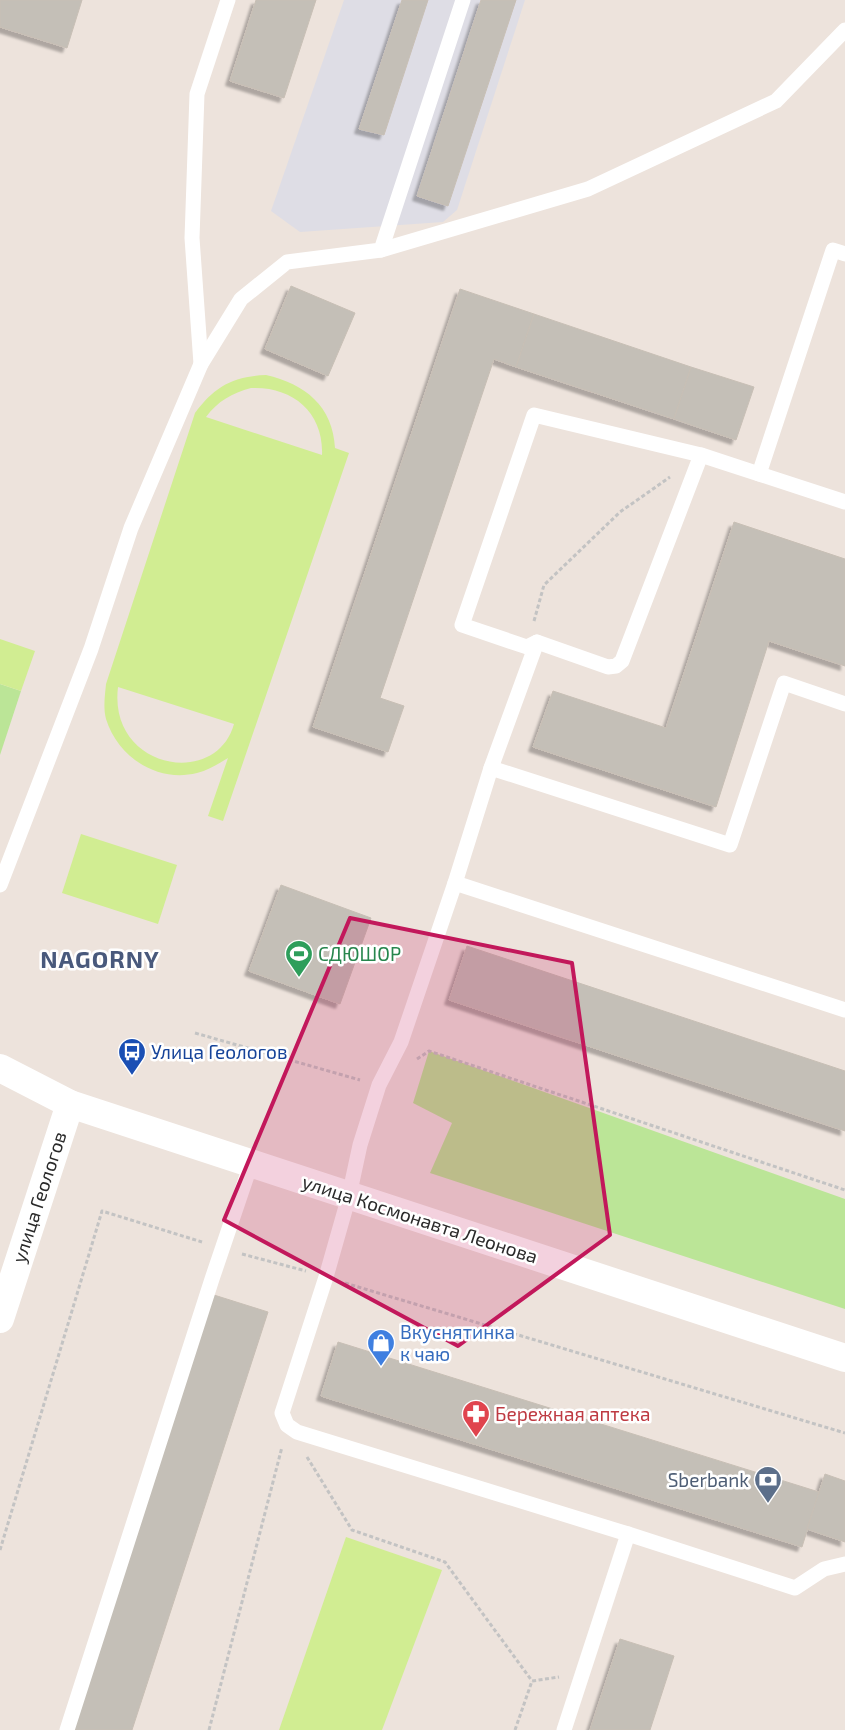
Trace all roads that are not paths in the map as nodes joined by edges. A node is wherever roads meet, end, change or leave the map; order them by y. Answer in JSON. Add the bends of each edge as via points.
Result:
{"nodes":[{"id":1,"x":228,"y":0,"type":"edge"},
{"id":2,"x":463,"y":0,"type":"edge"},
{"id":3,"x":845,"y":30,"type":"edge"},
{"id":4,"x":381,"y":250,"type":"junction"},
{"id":5,"x":845,"y":254,"type":"edge"},
{"id":6,"x":201,"y":364,"type":"junction"},
{"id":7,"x":701,"y":455,"type":"junction"},
{"id":8,"x":759,"y":474,"type":"junction"},
{"id":9,"x":845,"y":502,"type":"edge"},
{"id":10,"x":532,"y":644,"type":"junction"},
{"id":11,"x":845,"y":704,"type":"edge"},
{"id":12,"x":491,"y":768,"type":"junction"},
{"id":13,"x":455,"y":883,"type":"junction"},
{"id":14,"x":0,"y":885,"type":"edge"},
{"id":15,"x":845,"y":1010,"type":"edge"},
{"id":16,"x":0,"y":1068,"type":"edge"},
{"id":17,"x":70,"y":1104,"type":"junction"},
{"id":18,"x":251,"y":1164,"type":"junction"},
{"id":19,"x":349,"y":1196,"type":"junction"},
{"id":20,"x":0,"y":1319,"type":"edge"},
{"id":21,"x":845,"y":1358,"type":"edge"},
{"id":22,"x":628,"y":1534,"type":"junction"},
{"id":23,"x":845,"y":1564,"type":"edge"},
{"id":24,"x":67,"y":1730,"type":"edge"},
{"id":25,"x":564,"y":1730,"type":"edge"}],
"edges":[{"from":1,"to":6,"type":"lane","via":[[197,94],[192,238]]},
{"from":2,"to":4,"type":"lane"},
{"from":3,"to":4,"type":"lane","via":[[776,101],[767,106],[588,189]]},
{"from":4,"to":6,"type":"lane","via":[[287,262],[242,299]]},
{"from":5,"to":8,"type":"lane","via":[[833,250]]},
{"from":6,"to":14,"type":"lane","via":[[131,528],[91,649]]},
{"from":7,"to":8,"type":"lane"},
{"from":7,"to":10,"type":"lane","via":[[622,660],[616,666],[608,667]]},
{"from":7,"to":10,"type":"lane","via":[[534,415],[462,625]]},
{"from":8,"to":9,"type":"lane"},
{"from":10,"to":12,"type":"lane"},
{"from":11,"to":12,"type":"lane","via":[[784,683],[730,845]]},
{"from":12,"to":13,"type":"lane"},
{"from":13,"to":15,"type":"lane"},
{"from":13,"to":19,"type":"lane","via":[[401,1042],[379,1085],[360,1144]]},
{"from":16,"to":17,"type":"main road","name":"улица Космонавта Леонова"},
{"from":17,"to":18,"type":"main road","name":"улица Космонавта Леонова"},
{"from":17,"to":20,"type":"main road","name":"улица Геологов"},
{"from":18,"to":19,"type":"main road","name":"улица Космонавта Леонова"},
{"from":18,"to":24,"type":"lane"},
{"from":19,"to":21,"type":"main road","name":"улица Космонавта Леонова"},
{"from":19,"to":22,"type":"lane","via":[[282,1413],[287,1425],[297,1432]]},
{"from":22,"to":23,"type":"lane","via":[[795,1588],[824,1570]]},
{"from":22,"to":25,"type":"lane"}]}
